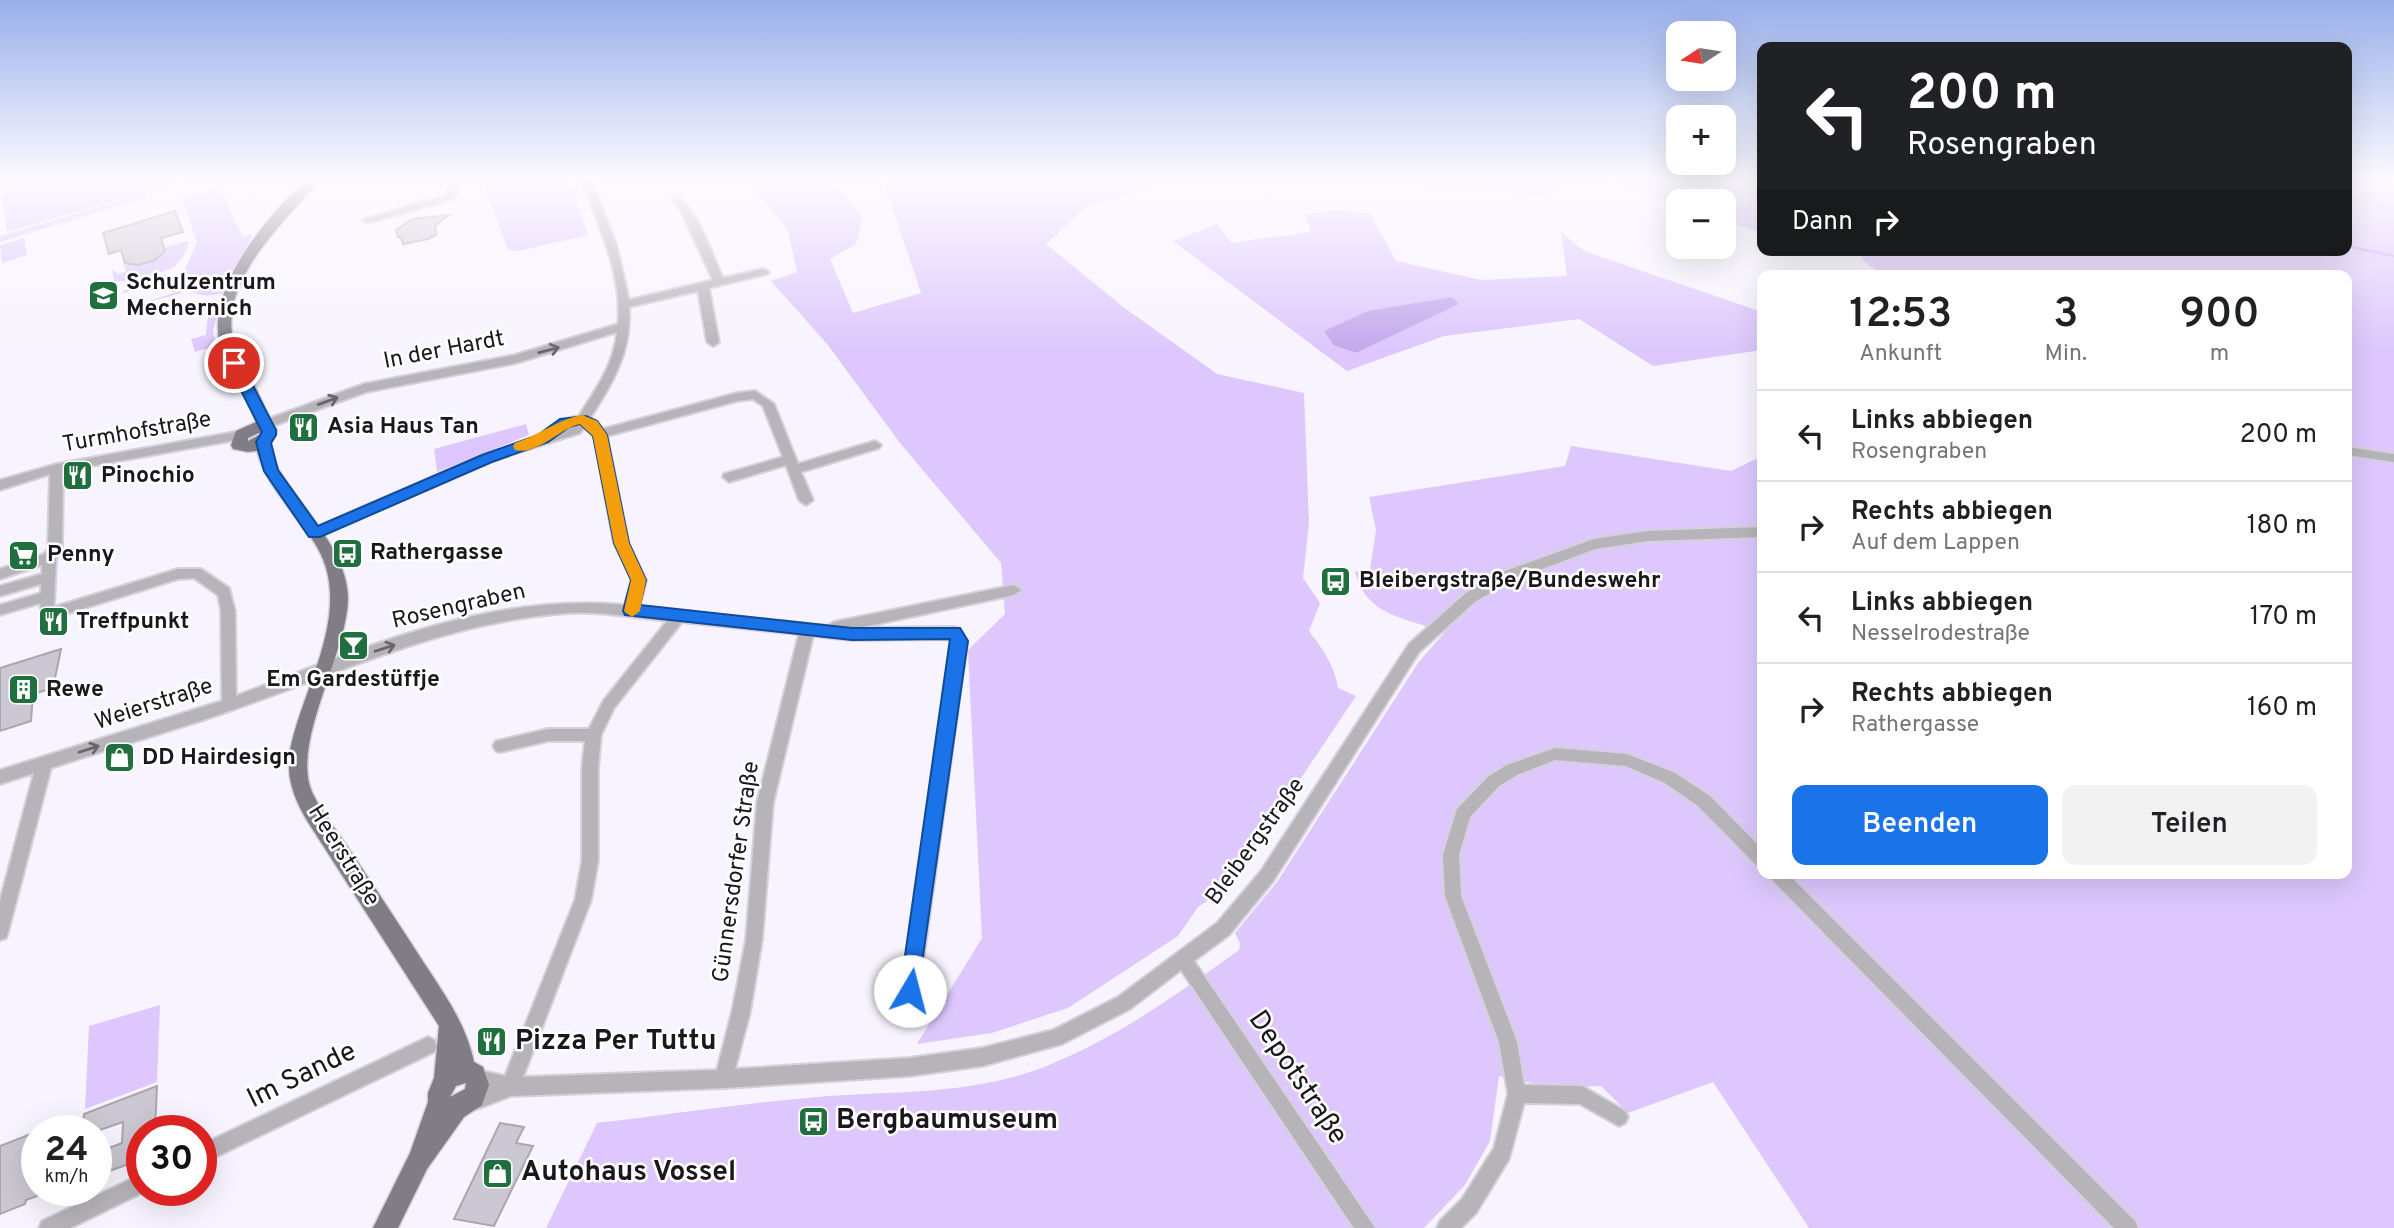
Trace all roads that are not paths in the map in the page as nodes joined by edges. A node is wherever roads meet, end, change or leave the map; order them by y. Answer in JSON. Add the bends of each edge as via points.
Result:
{"nodes":[{"id":1,"x":262,"y":236,"type":"edge"},
{"id":2,"x":606,"y":236,"type":"edge"},
{"id":3,"x":698,"y":236,"type":"edge"},
{"id":4,"x":763,"y":272,"type":"dead end"},
{"id":5,"x":719,"y":282,"type":"junction"},
{"id":6,"x":703,"y":286,"type":"junction"},
{"id":7,"x":625,"y":315,"type":"junction"},
{"id":8,"x":713,"y":342,"type":"dead end"},
{"id":9,"x":582,"y":419,"type":"junction"},
{"id":10,"x":256,"y":434,"type":"junction"},
{"id":11,"x":600,"y":435,"type":"junction"},
{"id":12,"x":874,"y":445,"type":"dead end"},
{"id":13,"x":2352,"y":453,"type":"edge"},
{"id":14,"x":2394,"y":458,"type":"edge"},
{"id":15,"x":792,"y":465,"type":"junction"},
{"id":16,"x":57,"y":468,"type":"junction"},
{"id":17,"x":729,"y":477,"type":"dead end"},
{"id":18,"x":0,"y":485,"type":"edge"},
{"id":19,"x":806,"y":500,"type":"dead end"},
{"id":20,"x":1757,"y":532,"type":"edge"},
{"id":21,"x":315,"y":533,"type":"junction"},
{"id":22,"x":49,"y":558,"type":"junction"},
{"id":23,"x":0,"y":575,"type":"edge"},
{"id":24,"x":48,"y":577,"type":"junction"},
{"id":25,"x":1014,"y":590,"type":"dead end"},
{"id":26,"x":0,"y":591,"type":"edge"},
{"id":27,"x":47,"y":596,"type":"junction"},
{"id":28,"x":0,"y":610,"type":"edge"},
{"id":29,"x":631,"y":611,"type":"junction"},
{"id":30,"x":678,"y":617,"type":"junction"},
{"id":31,"x":814,"y":631,"type":"junction"},
{"id":32,"x":321,"y":671,"type":"junction"},
{"id":33,"x":229,"y":705,"type":"junction"},
{"id":34,"x":593,"y":735,"type":"junction"},
{"id":35,"x":501,"y":746,"type":"dead end"},
{"id":36,"x":44,"y":764,"type":"junction"},
{"id":37,"x":0,"y":777,"type":"edge"},
{"id":38,"x":1757,"y":855,"type":"edge"},
{"id":39,"x":1782,"y":879,"type":"edge"},
{"id":40,"x":0,"y":932,"type":"edge"},
{"id":41,"x":1184,"y":960,"type":"junction"},
{"id":42,"x":910,"y":991,"type":"dead end"},
{"id":43,"x":428,"y":1046,"type":"dead end"},
{"id":44,"x":724,"y":1079,"type":"junction"},
{"id":45,"x":511,"y":1087,"type":"junction"},
{"id":46,"x":459,"y":1091,"type":"junction"},
{"id":47,"x":1517,"y":1094,"type":"junction"},
{"id":48,"x":1619,"y":1117,"type":"dead end"},
{"id":49,"x":217,"y":1147,"type":"edge"},
{"id":50,"x":126,"y":1191,"type":"edge"},
{"id":51,"x":49,"y":1228,"type":"edge"},
{"id":52,"x":384,"y":1228,"type":"edge"},
{"id":53,"x":1365,"y":1228,"type":"edge"},
{"id":54,"x":1447,"y":1228,"type":"edge"},
{"id":55,"x":2128,"y":1228,"type":"edge"}],
"edges":[{"from":1,"to":10,"type":"main road","via":[[247,259],[228,308],[224,337],[252,400]]},
{"from":2,"to":7,"type":"street","via":[[619,272]]},
{"from":3,"to":5,"type":"street"},
{"from":4,"to":5,"type":"street","name":"In der Hardt"},
{"from":5,"to":6,"type":"street","name":"In der Hardt"},
{"from":6,"to":7,"type":"street","name":"In der Hardt"},
{"from":6,"to":8,"type":"street"},
{"from":7,"to":9,"type":"street","via":[[615,368]]},
{"from":10,"to":7,"type":"street","name":"In der Hardt","one_way":true,"via":[[365,388],[516,359]]},
{"from":9,"to":11,"type":"street"},
{"from":9,"to":21,"type":"street","via":[[576,430],[487,458]]},
{"from":10,"to":16,"type":"street","name":"Turmhofstraße"},
{"from":10,"to":21,"type":"main road","via":[[271,471]]},
{"from":11,"to":15,"type":"street","via":[[755,395],[768,404]]},
{"from":11,"to":29,"type":"street","via":[[621,543],[639,580]]},
{"from":12,"to":15,"type":"street"},
{"from":13,"to":14,"type":"street"},
{"from":15,"to":17,"type":"street"},
{"from":15,"to":19,"type":"street"},
{"from":16,"to":18,"type":"street","name":"Turmhofstraße"},
{"from":16,"to":22,"type":"street","via":[[55,550]]},
{"from":20,"to":41,"type":"street","name":"Bleibergstraße","via":[[1648,536],[1594,544],[1510,575],[1471,597],[1414,648],[1266,876],[1223,929]]},
{"from":21,"to":32,"type":"main road","via":[[335,563],[339,584],[337,617]]},
{"from":22,"to":23,"type":"street"},
{"from":22,"to":24,"type":"street"},
{"from":24,"to":26,"type":"street"},
{"from":24,"to":27,"type":"street"},
{"from":25,"to":31,"type":"street","name":"Rosengraben"},
{"from":27,"to":28,"type":"street"},
{"from":27,"to":33,"type":"street","via":[[47,610],[53,613],[178,574],[196,573],[224,592]]},
{"from":29,"to":30,"type":"street","name":"Rosengraben"},
{"from":32,"to":29,"type":"street","name":"Rosengraben","one_way":true,"via":[[496,616],[559,608]]},
{"from":30,"to":31,"type":"street","name":"Rosengraben"},
{"from":30,"to":34,"type":"street","via":[[609,704]]},
{"from":31,"to":42,"type":"street","name":"Rosengraben","via":[[955,633],[960,641]]},
{"from":31,"to":44,"type":"street","name":"Günnersdorfer Straße","via":[[765,803],[754,940]]},
{"from":32,"to":33,"type":"street","name":"Weierstraße"},
{"from":32,"to":46,"type":"main road","name":"Heerstraße","via":[[302,740],[300,786],[442,1009],[449,1025]]},
{"from":36,"to":33,"type":"street","name":"Weierstraße","one_way":true},
{"from":34,"to":35,"type":"street","via":[[548,735]]},
{"from":34,"to":45,"type":"street","via":[[590,861],[583,900]]},
{"from":36,"to":37,"type":"street","name":"Weierstraße"},
{"from":36,"to":40,"type":"street"},
{"from":38,"to":47,"type":"street","via":[[1703,801],[1670,778],[1627,760],[1555,754],[1494,780],[1463,814],[1451,855],[1452,882],[1508,1042]]},
{"from":39,"to":55,"type":"street"},
{"from":41,"to":44,"type":"street","name":"Bleibergstraße","via":[[1124,1003],[1056,1038],[982,1057],[909,1067]]},
{"from":41,"to":53,"type":"street","name":"Depotstraße"},
{"from":43,"to":49,"type":"street","name":"Im Sande"},
{"from":44,"to":45,"type":"street","name":"Bleibergstraße"},
{"from":45,"to":46,"type":"street","name":"Bleibergstraße"},
{"from":46,"to":52,"type":"main road"},
{"from":47,"to":48,"type":"street","via":[[1582,1095]]},
{"from":47,"to":54,"type":"street","via":[[1502,1152],[1469,1206]]},
{"from":50,"to":51,"type":"street"}]}
